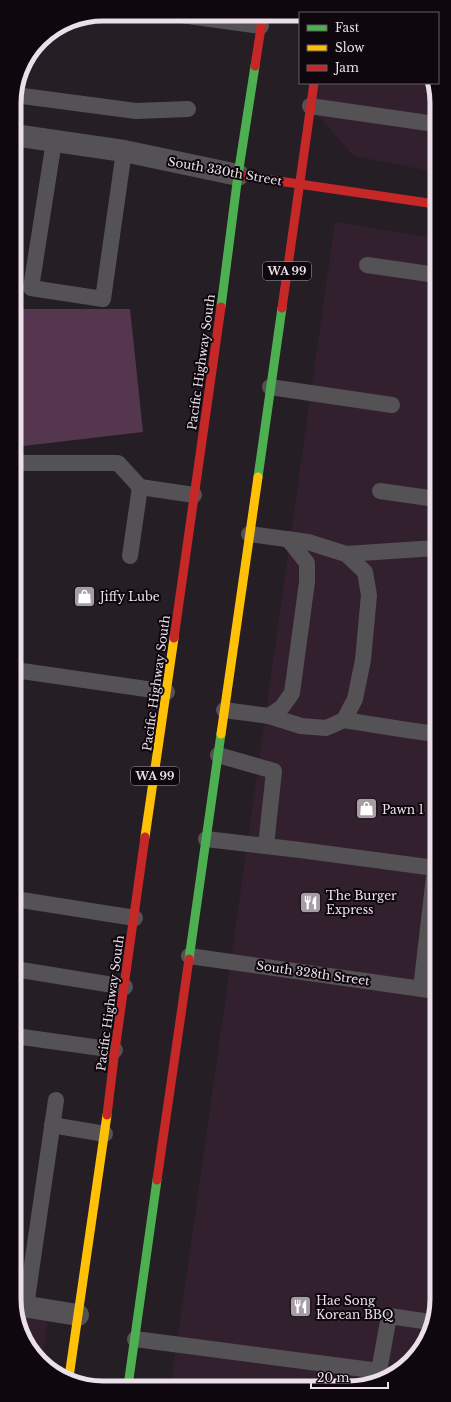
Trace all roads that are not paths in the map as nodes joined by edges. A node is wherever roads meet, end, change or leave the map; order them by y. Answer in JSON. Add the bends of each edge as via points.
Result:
{"nodes":[{"id":1,"x":262,"y":21,"type":"edge"},
{"id":2,"x":314,"y":84,"type":"edge"},
{"id":3,"x":21,"y":96,"type":"edge"},
{"id":4,"x":310,"y":106,"type":"junction"},
{"id":5,"x":188,"y":109,"type":"dead end"},
{"id":6,"x":430,"y":123,"type":"edge"},
{"id":7,"x":21,"y":136,"type":"edge"},
{"id":8,"x":54,"y":141,"type":"junction"},
{"id":9,"x":124,"y":151,"type":"junction"},
{"id":10,"x":238,"y":175,"type":"junction"},
{"id":11,"x":300,"y":184,"type":"junction"},
{"id":12,"x":430,"y":203,"type":"edge"},
{"id":13,"x":367,"y":265,"type":"dead end"},
{"id":14,"x":430,"y":274,"type":"edge"},
{"id":15,"x":270,"y":386,"type":"junction"},
{"id":16,"x":392,"y":405,"type":"dead end"},
{"id":17,"x":21,"y":463,"type":"edge"},
{"id":18,"x":140,"y":487,"type":"junction"},
{"id":19,"x":380,"y":491,"type":"dead end"},
{"id":20,"x":194,"y":495,"type":"junction"},
{"id":21,"x":430,"y":498,"type":"edge"},
{"id":22,"x":250,"y":534,"type":"junction"},
{"id":23,"x":288,"y":539,"type":"junction"},
{"id":24,"x":430,"y":548,"type":"edge"},
{"id":25,"x":346,"y":554,"type":"junction"},
{"id":26,"x":130,"y":556,"type":"dead end"},
{"id":27,"x":21,"y":671,"type":"edge"},
{"id":28,"x":167,"y":692,"type":"junction"},
{"id":29,"x":224,"y":710,"type":"junction"},
{"id":30,"x":269,"y":716,"type":"junction"},
{"id":31,"x":344,"y":720,"type":"junction"},
{"id":32,"x":430,"y":733,"type":"edge"},
{"id":33,"x":218,"y":755,"type":"junction"},
{"id":34,"x":206,"y":839,"type":"junction"},
{"id":35,"x":266,"y":846,"type":"junction"},
{"id":36,"x":430,"y":867,"type":"edge"},
{"id":37,"x":21,"y":900,"type":"edge"},
{"id":38,"x":134,"y":918,"type":"junction"},
{"id":39,"x":189,"y":956,"type":"junction"},
{"id":40,"x":21,"y":969,"type":"edge"},
{"id":41,"x":430,"y":970,"type":"edge"},
{"id":42,"x":125,"y":987,"type":"junction"},
{"id":43,"x":429,"y":990,"type":"edge"},
{"id":44,"x":21,"y":1037,"type":"edge"},
{"id":45,"x":115,"y":1050,"type":"junction"},
{"id":46,"x":56,"y":1100,"type":"dead end"},
{"id":47,"x":52,"y":1125,"type":"junction"},
{"id":48,"x":104,"y":1134,"type":"junction"},
{"id":49,"x":21,"y":1305,"type":"edge"},
{"id":50,"x":78,"y":1315,"type":"junction"},
{"id":51,"x":427,"y":1322,"type":"edge"},
{"id":52,"x":135,"y":1339,"type":"junction"},
{"id":53,"x":69,"y":1374,"type":"edge"},
{"id":54,"x":379,"y":1375,"type":"edge"},
{"id":55,"x":129,"y":1381,"type":"edge"}],
"edges":[{"from":1,"to":10,"type":"main road","name":"Pacific Highway South","number":"WA 99"},
{"from":2,"to":4,"type":"main road","number":"WA 99"},
{"from":3,"to":5,"type":"lane","via":[[136,111]]},
{"from":4,"to":6,"type":"lane"},
{"from":4,"to":11,"type":"main road","number":"WA 99"},
{"from":7,"to":8,"type":"street","name":"South 330th Street"},
{"from":8,"to":9,"type":"street","name":"South 330th Street"},
{"from":8,"to":9,"type":"lane","via":[[32,288],[103,299]]},
{"from":9,"to":10,"type":"street","name":"South 330th Street"},
{"from":10,"to":11,"type":"main road","name":"South 330th Street"},
{"from":10,"to":20,"type":"main road","name":"Pacific Highway South","number":"WA 99"},
{"from":11,"to":12,"type":"main road","name":"South 330th Street"},
{"from":11,"to":15,"type":"main road","number":"WA 99"},
{"from":13,"to":14,"type":"lane"},
{"from":15,"to":16,"type":"lane"},
{"from":15,"to":22,"type":"main road","number":"WA 99"},
{"from":17,"to":18,"type":"lane","via":[[118,463]]},
{"from":18,"to":20,"type":"lane"},
{"from":18,"to":26,"type":"lane"},
{"from":19,"to":21,"type":"lane"},
{"from":20,"to":28,"type":"main road","name":"Pacific Highway South","number":"WA 99"},
{"from":22,"to":23,"type":"lane"},
{"from":22,"to":29,"type":"main road","number":"WA 99"},
{"from":23,"to":25,"type":"lane","via":[[308,542]]},
{"from":23,"to":30,"type":"lane","via":[[307,563],[307,582],[292,693],[282,707]]},
{"from":24,"to":25,"type":"lane"},
{"from":25,"to":31,"type":"lane","via":[[365,572],[369,595],[356,699]]},
{"from":27,"to":28,"type":"lane"},
{"from":28,"to":38,"type":"main road","name":"Pacific Highway South","number":"WA 99"},
{"from":29,"to":30,"type":"lane"},
{"from":29,"to":33,"type":"main road","number":"WA 99"},
{"from":30,"to":31,"type":"lane","via":[[301,726],[326,728]]},
{"from":31,"to":32,"type":"lane"},
{"from":33,"to":34,"type":"main road","number":"WA 99"},
{"from":33,"to":35,"type":"lane","via":[[274,771]]},
{"from":34,"to":35,"type":"lane"},
{"from":34,"to":39,"type":"main road","number":"WA 99"},
{"from":35,"to":36,"type":"lane"},
{"from":37,"to":38,"type":"lane"},
{"from":38,"to":42,"type":"main road","name":"Pacific Highway South","number":"WA 99"},
{"from":39,"to":43,"type":"lane","name":"South 328th Street"},
{"from":39,"to":52,"type":"main road","number":"WA 99"},
{"from":40,"to":42,"type":"lane"},
{"from":41,"to":43,"type":"lane"},
{"from":42,"to":45,"type":"main road","name":"Pacific Highway South","number":"WA 99"},
{"from":44,"to":45,"type":"lane"},
{"from":45,"to":48,"type":"main road","name":"Pacific Highway South","number":"WA 99"},
{"from":46,"to":47,"type":"lane"},
{"from":47,"to":48,"type":"lane"},
{"from":47,"to":49,"type":"lane"},
{"from":48,"to":50,"type":"main road","name":"Pacific Highway South","number":"WA 99"},
{"from":49,"to":50,"type":"street"},
{"from":50,"to":53,"type":"main road","name":"Pacific Highway South","number":"WA 99"},
{"from":51,"to":54,"type":"lane","via":[[389,1316]]},
{"from":52,"to":54,"type":"lane"},
{"from":52,"to":55,"type":"main road","number":"WA 99"}]}
